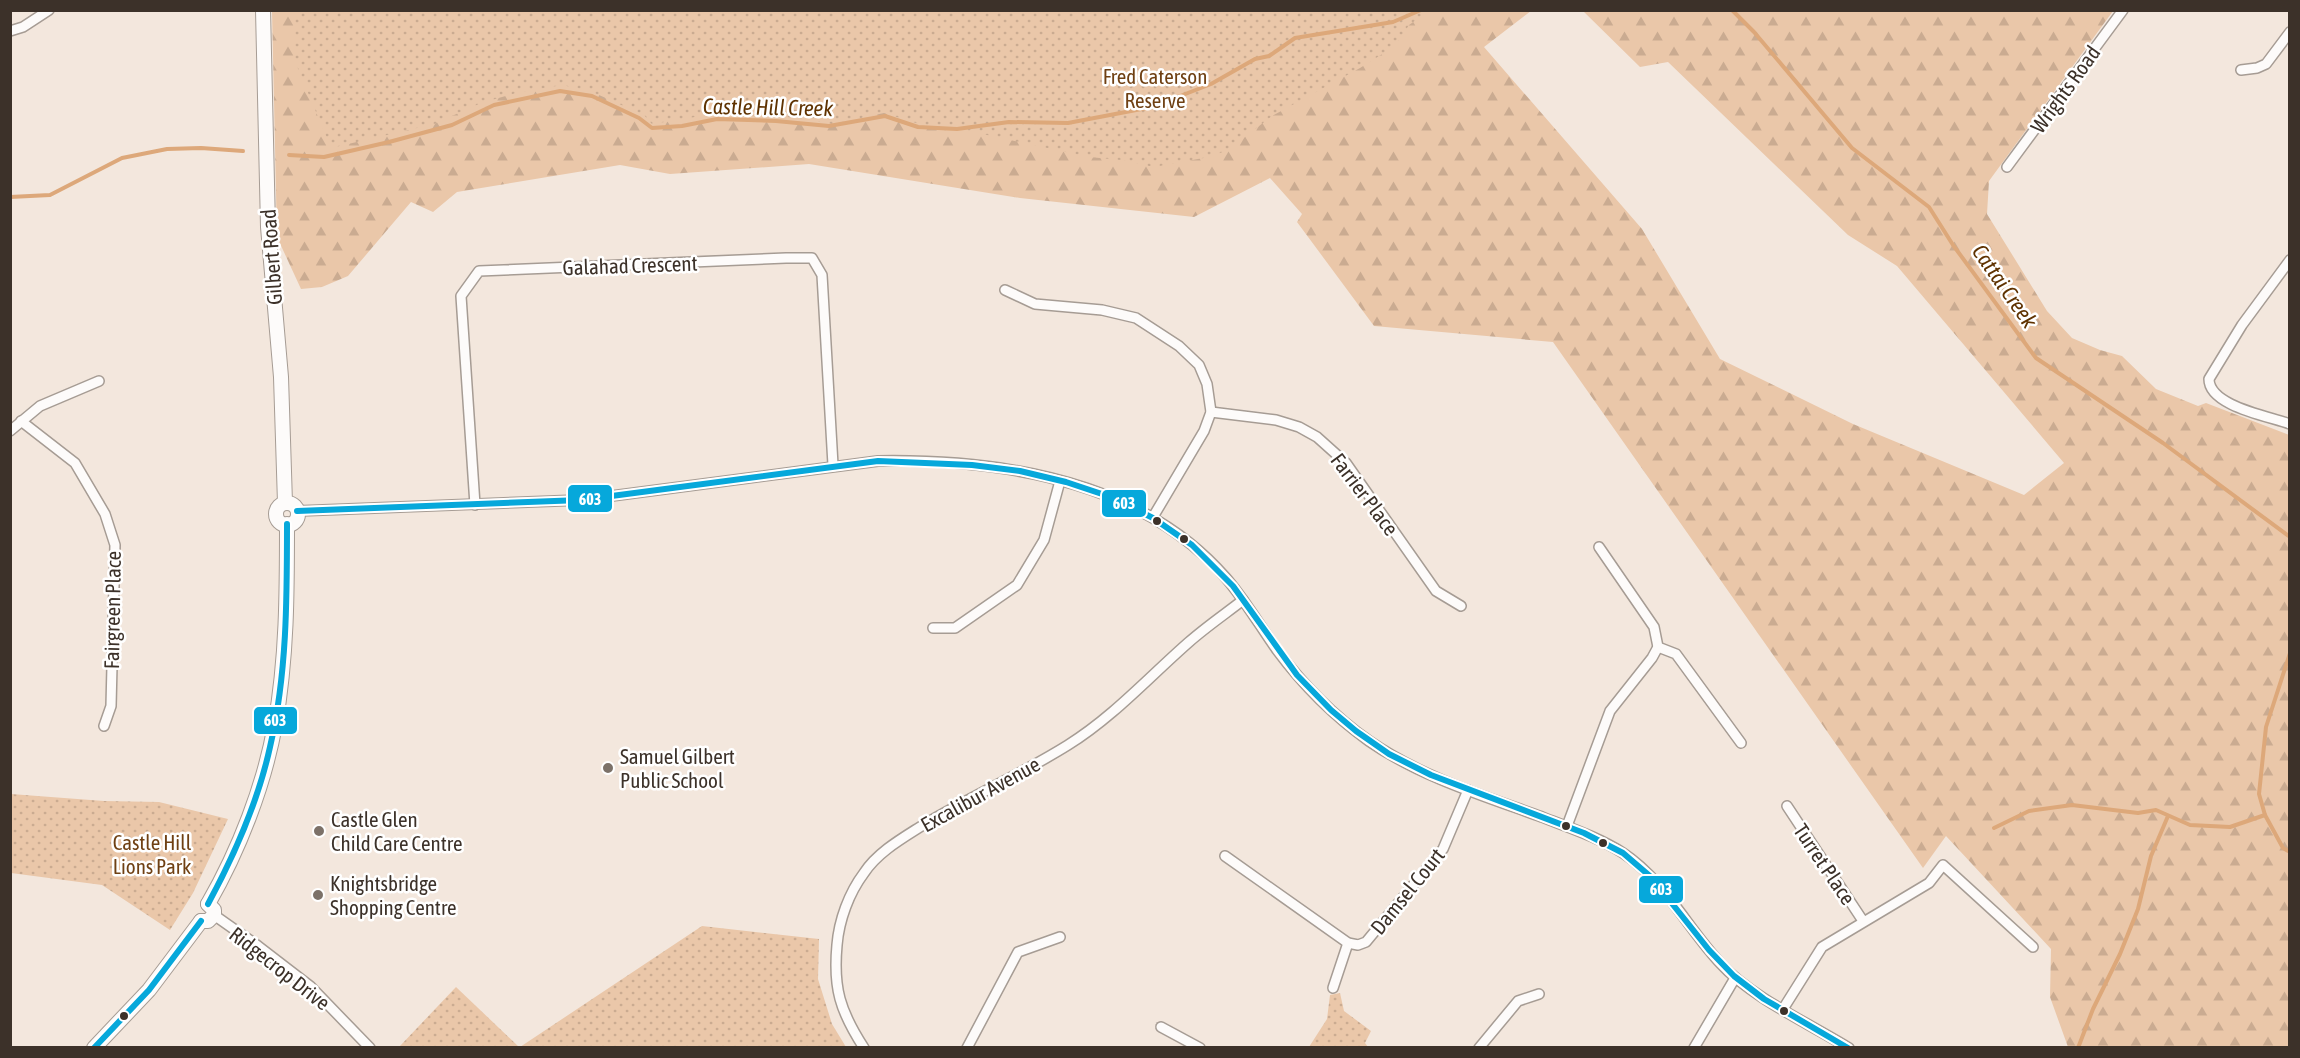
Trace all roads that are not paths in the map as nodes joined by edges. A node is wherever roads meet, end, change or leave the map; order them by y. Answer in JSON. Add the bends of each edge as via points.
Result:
{"nodes":[{"id":1,"x":49,"y":10,"type":"edge"},
{"id":2,"x":264,"y":10,"type":"edge"},
{"id":3,"x":2122,"y":10,"type":"edge"},
{"id":4,"x":10,"y":31,"type":"edge"},
{"id":5,"x":2289,"y":32,"type":"edge"},
{"id":6,"x":2241,"y":70,"type":"dead end"},
{"id":7,"x":2007,"y":167,"type":"dead end"},
{"id":8,"x":2289,"y":260,"type":"edge"},
{"id":9,"x":1005,"y":290,"type":"dead end"},
{"id":10,"x":99,"y":381,"type":"dead end"},
{"id":11,"x":1211,"y":412,"type":"junction"},
{"id":12,"x":21,"y":422,"type":"junction"},
{"id":13,"x":2289,"y":424,"type":"edge"},
{"id":14,"x":10,"y":431,"type":"edge"},
{"id":15,"x":833,"y":465,"type":"junction"},
{"id":16,"x":1060,"y":481,"type":"junction"},
{"id":17,"x":285,"y":503,"type":"junction"},
{"id":18,"x":475,"y":505,"type":"junction"},
{"id":19,"x":297,"y":512,"type":"junction"},
{"id":20,"x":1153,"y":517,"type":"junction"},
{"id":21,"x":287,"y":524,"type":"junction"},
{"id":22,"x":1599,"y":548,"type":"dead end"},
{"id":23,"x":1243,"y":600,"type":"junction"},
{"id":24,"x":1461,"y":606,"type":"dead end"},
{"id":25,"x":933,"y":628,"type":"dead end"},
{"id":26,"x":1658,"y":647,"type":"junction"},
{"id":27,"x":104,"y":726,"type":"dead end"},
{"id":28,"x":1741,"y":743,"type":"dead end"},
{"id":29,"x":1468,"y":790,"type":"junction"},
{"id":30,"x":1787,"y":806,"type":"dead end"},
{"id":31,"x":1567,"y":826,"type":"junction"},
{"id":32,"x":1225,"y":856,"type":"dead end"},
{"id":33,"x":208,"y":913,"type":"junction"},
{"id":34,"x":1863,"y":921,"type":"junction"},
{"id":35,"x":1060,"y":937,"type":"dead end"},
{"id":36,"x":1348,"y":943,"type":"junction"},
{"id":37,"x":2032,"y":947,"type":"dead end"},
{"id":38,"x":1735,"y":978,"type":"junction"},
{"id":39,"x":1333,"y":988,"type":"dead end"},
{"id":40,"x":1539,"y":994,"type":"dead end"},
{"id":41,"x":1783,"y":1009,"type":"junction"},
{"id":42,"x":1161,"y":1027,"type":"dead end"},
{"id":43,"x":94,"y":1047,"type":"edge"},
{"id":44,"x":370,"y":1047,"type":"edge"},
{"id":45,"x":864,"y":1047,"type":"edge"},
{"id":46,"x":967,"y":1047,"type":"edge"},
{"id":47,"x":1200,"y":1047,"type":"edge"},
{"id":48,"x":1479,"y":1047,"type":"edge"},
{"id":49,"x":1694,"y":1047,"type":"edge"},
{"id":50,"x":1849,"y":1047,"type":"edge"}],
"edges":[{"from":1,"to":4,"type":"street"},
{"from":2,"to":17,"type":"main road","name":"Gilbert Road","via":[[267,227],[281,377]]},
{"from":3,"to":7,"type":"street","name":"Wrights Road"},
{"from":5,"to":6,"type":"street","via":[[2266,64]]},
{"from":8,"to":13,"type":"street","via":[[2209,379],[2214,394],[2225,402]]},
{"from":9,"to":11,"type":"street","via":[[1035,304],[1102,310],[1136,318],[1179,346],[1198,365],[1207,384]]},
{"from":10,"to":12,"type":"street","via":[[40,406]]},
{"from":11,"to":20,"type":"street","via":[[1204,431]]},
{"from":11,"to":24,"type":"street","name":"Farrier Place","via":[[1276,420],[1317,437],[1346,463],[1436,591]]},
{"from":12,"to":14,"type":"street"},
{"from":12,"to":27,"type":"street","name":"Fairgreen Place","via":[[75,463],[105,514],[115,545],[111,706]]},
{"from":15,"to":16,"type":"street","via":[[952,462]]},
{"from":15,"to":18,"type":"street","via":[[596,498]]},
{"from":15,"to":18,"type":"street","name":"Galahad Crescent","via":[[822,275],[812,258],[479,271],[461,296]]},
{"from":16,"to":20,"type":"street","via":[[1108,496]]},
{"from":16,"to":25,"type":"street","via":[[1044,540],[1017,585],[955,628]]},
{"from":17,"to":19,"type":"main road","via":[[292,504]]},
{"from":17,"to":21,"type":"main road","via":[[277,509],[276,516]]},
{"from":18,"to":19,"type":"street"},
{"from":19,"to":21,"type":"main road","via":[[295,520]]},
{"from":20,"to":23,"type":"street","via":[[1205,556]]},
{"from":21,"to":33,"type":"main road","via":[[285,635],[275,727],[257,793]]},
{"from":22,"to":26,"type":"street","via":[[1654,627]]},
{"from":23,"to":29,"type":"street","via":[[1296,674],[1342,720],[1405,762]]},
{"from":23,"to":45,"type":"street","name":"Excalibur Avenue","via":[[1190,640],[1114,711],[1068,745],[896,842],[864,872],[838,932],[836,962],[838,993],[847,1022]]},
{"from":26,"to":28,"type":"street","via":[[1676,654]]},
{"from":26,"to":31,"type":"street","via":[[1610,711]]},
{"from":29,"to":31,"type":"street"},
{"from":29,"to":36,"type":"street","name":"Damsel Court","via":[[1443,849],[1366,942]]},
{"from":30,"to":34,"type":"street","name":"Turret Place"},
{"from":31,"to":38,"type":"street","via":[[1626,855],[1653,880]]},
{"from":32,"to":36,"type":"street","name":"Damsel Court"},
{"from":33,"to":43,"type":"main road","via":[[149,990]]},
{"from":33,"to":44,"type":"street","name":"Ridgecrop Drive","via":[[310,986]]},
{"from":34,"to":37,"type":"street","via":[[1929,883],[1943,865]]},
{"from":34,"to":41,"type":"street","via":[[1821,947]]},
{"from":35,"to":46,"type":"street","via":[[1018,952]]},
{"from":36,"to":39,"type":"street","name":"Damsel Court"},
{"from":38,"to":41,"type":"street"},
{"from":38,"to":49,"type":"street"},
{"from":40,"to":48,"type":"street","via":[[1518,1001]]},
{"from":41,"to":50,"type":"street"},
{"from":42,"to":47,"type":"street"}]}
